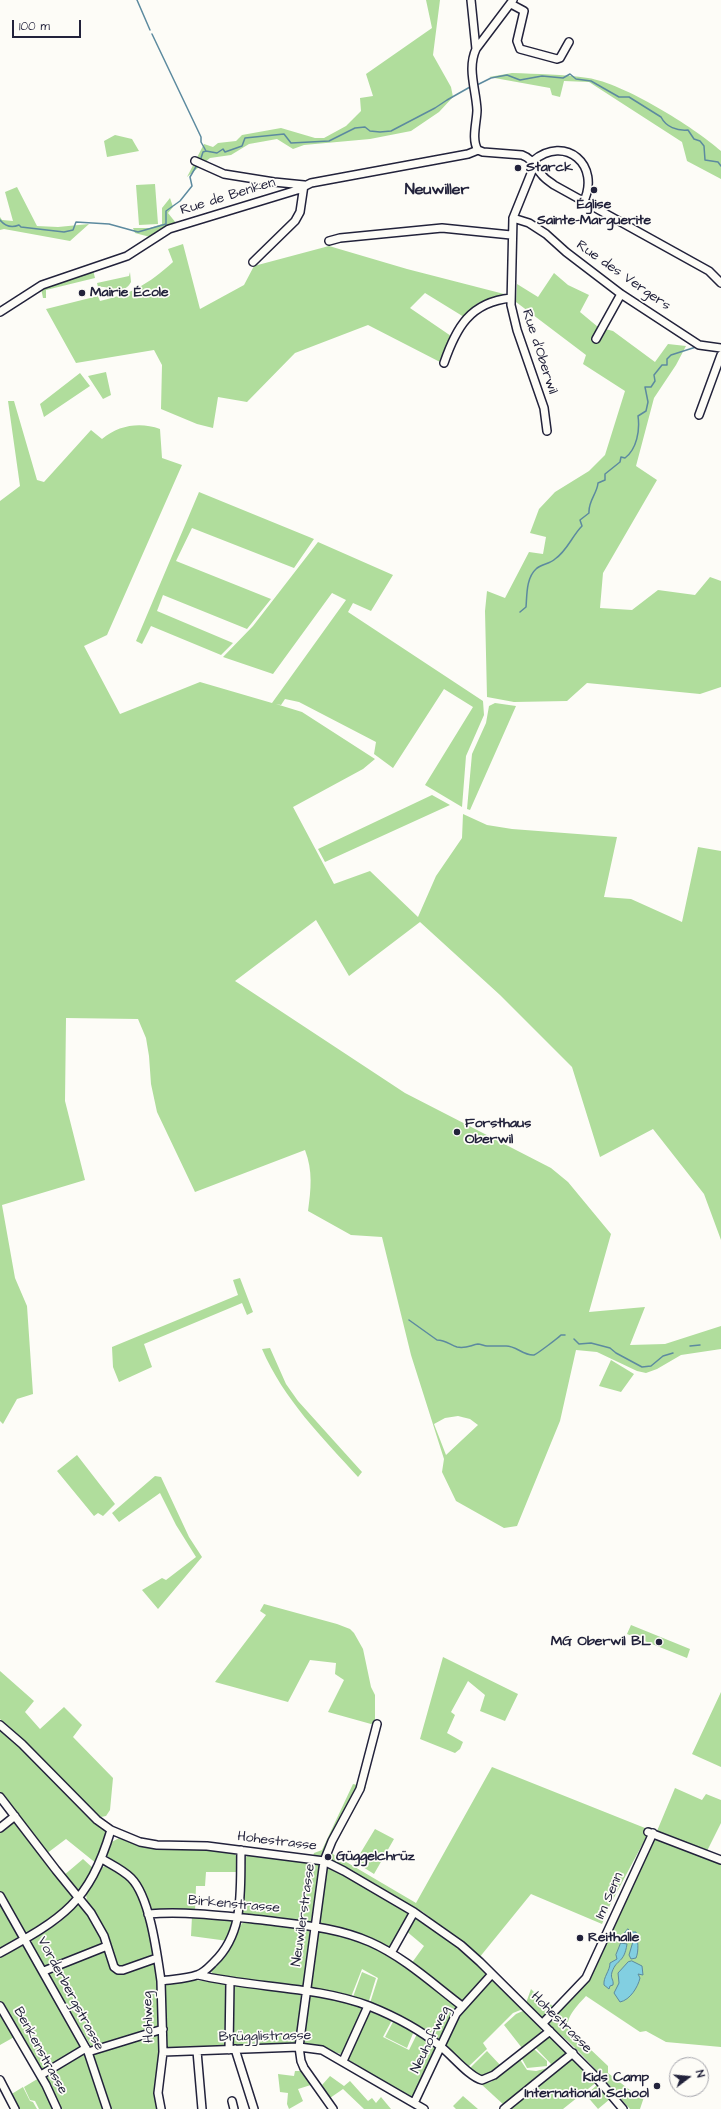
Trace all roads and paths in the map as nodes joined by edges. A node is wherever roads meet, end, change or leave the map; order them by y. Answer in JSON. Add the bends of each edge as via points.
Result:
{"nodes":[{"id":1,"x":469,"y":0,"type":"edge"},
{"id":2,"x":512,"y":2,"type":"edge"},
{"id":3,"x":569,"y":42,"type":"dead end"},
{"id":4,"x":476,"y":49,"type":"junction"},
{"id":5,"x":478,"y":150,"type":"junction"},
{"id":6,"x":195,"y":160,"type":"dead end"},
{"id":7,"x":534,"y":164,"type":"junction"},
{"id":8,"x":304,"y":185,"type":"junction"},
{"id":9,"x":583,"y":203,"type":"junction"},
{"id":10,"x":512,"y":218,"type":"junction"},
{"id":11,"x":511,"y":235,"type":"junction"},
{"id":12,"x":330,"y":241,"type":"dead end"},
{"id":13,"x":254,"y":262,"type":"dead end"},
{"id":14,"x":721,"y":282,"type":"edge"},
{"id":15,"x":621,"y":294,"type":"junction"},
{"id":16,"x":511,"y":298,"type":"junction"},
{"id":17,"x":0,"y":312,"type":"edge"},
{"id":18,"x":596,"y":339,"type":"dead end"},
{"id":19,"x":721,"y":348,"type":"edge"},
{"id":20,"x":721,"y":355,"type":"edge"},
{"id":21,"x":444,"y":364,"type":"dead end"},
{"id":22,"x":699,"y":415,"type":"dead end"},
{"id":23,"x":547,"y":431,"type":"dead end"},
{"id":24,"x":377,"y":1724,"type":"dead end"},
{"id":25,"x":0,"y":1725,"type":"edge"},
{"id":26,"x":0,"y":1797,"type":"edge"},
{"id":27,"x":15,"y":1816,"type":"junction"},
{"id":28,"x":0,"y":1828,"type":"edge"},
{"id":29,"x":111,"y":1830,"type":"junction"},
{"id":30,"x":241,"y":1850,"type":"junction"},
{"id":31,"x":102,"y":1859,"type":"junction"},
{"id":32,"x":721,"y":1860,"type":"edge"},
{"id":33,"x":324,"y":1861,"type":"junction"},
{"id":34,"x":0,"y":1896,"type":"edge"},
{"id":35,"x":79,"y":1898,"type":"junction"},
{"id":36,"x":414,"y":1912,"type":"junction"},
{"id":37,"x":148,"y":1914,"type":"junction"},
{"id":38,"x":238,"y":1917,"type":"junction"},
{"id":39,"x":315,"y":1926,"type":"junction"},
{"id":40,"x":26,"y":1939,"type":"junction"},
{"id":41,"x":107,"y":1946,"type":"junction"},
{"id":42,"x":0,"y":1953,"type":"edge"},
{"id":43,"x":391,"y":1953,"type":"junction"},
{"id":44,"x":158,"y":1958,"type":"junction"},
{"id":45,"x":44,"y":1971,"type":"junction"},
{"id":46,"x":492,"y":1974,"type":"junction"},
{"id":47,"x":198,"y":1975,"type":"junction"},
{"id":48,"x":161,"y":1981,"type":"junction"},
{"id":49,"x":230,"y":1981,"type":"junction"},
{"id":50,"x":306,"y":1992,"type":"junction"},
{"id":51,"x":0,"y":2006,"type":"edge"},
{"id":52,"x":368,"y":2006,"type":"junction"},
{"id":53,"x":462,"y":2006,"type":"junction"},
{"id":54,"x":543,"y":2023,"type":"junction"},
{"id":55,"x":163,"y":2029,"type":"junction"},
{"id":56,"x":550,"y":2031,"type":"junction"},
{"id":57,"x":441,"y":2046,"type":"junction"},
{"id":58,"x":299,"y":2047,"type":"junction"},
{"id":59,"x":87,"y":2050,"type":"junction"},
{"id":60,"x":232,"y":2050,"type":"junction"},
{"id":61,"x":163,"y":2052,"type":"junction"},
{"id":62,"x":197,"y":2052,"type":"junction"},
{"id":63,"x":573,"y":2053,"type":"junction"},
{"id":64,"x":343,"y":2061,"type":"junction"},
{"id":65,"x":41,"y":2075,"type":"junction"},
{"id":66,"x":0,"y":2080,"type":"edge"},
{"id":67,"x":414,"y":2103,"type":"junction"},
{"id":68,"x":15,"y":2109,"type":"edge"},
{"id":69,"x":57,"y":2109,"type":"edge"},
{"id":70,"x":107,"y":2109,"type":"edge"},
{"id":71,"x":161,"y":2109,"type":"edge"},
{"id":72,"x":202,"y":2109,"type":"edge"},
{"id":73,"x":254,"y":2109,"type":"edge"},
{"id":74,"x":333,"y":2109,"type":"edge"},
{"id":75,"x":424,"y":2109,"type":"edge"},
{"id":76,"x":504,"y":2109,"type":"edge"},
{"id":77,"x":623,"y":2109,"type":"edge"}],
"edges":[{"from":1,"to":4,"type":"street"},
{"from":2,"to":3,"type":"street","via":[[524,11],[517,41],[520,49],[557,59]]},
{"from":2,"to":4,"type":"street"},
{"from":4,"to":5,"type":"street","via":[[471,67],[476,102],[475,143]]},
{"from":5,"to":7,"type":"street","via":[[522,155]]},
{"from":5,"to":8,"type":"street","name":"Rue de Benken"},
{"from":6,"to":8,"type":"street","via":[[224,174]]},
{"from":7,"to":9,"type":"street","via":[[554,186]]},
{"from":7,"to":9,"type":"street","via":[[544,153],[555,151],[572,154],[586,167],[590,178]]},
{"from":7,"to":10,"type":"street","name":"Rue d'Oberwil"},
{"from":8,"to":13,"type":"street","via":[[300,212],[295,221],[263,250]]},
{"from":8,"to":17,"type":"street","name":"Rue de Benken","via":[[297,190],[172,228],[126,256],[42,285]]},
{"from":9,"to":14,"type":"street","via":[[709,272]]},
{"from":10,"to":11,"type":"street","name":"Rue d'Oberwil"},
{"from":10,"to":15,"type":"street","name":"Rue des Vergers","via":[[529,223],[546,234]]},
{"from":11,"to":12,"type":"street","via":[[442,228]]},
{"from":11,"to":16,"type":"street","name":"Rue d'Oberwil"},
{"from":15,"to":18,"type":"street"},
{"from":15,"to":19,"type":"street","name":"Rue des Vergers","via":[[699,345]]},
{"from":16,"to":21,"type":"street","via":[[488,302],[470,315],[456,332]]},
{"from":16,"to":23,"type":"street","name":"Rue d'Oberwil","via":[[514,320],[544,408]]},
{"from":20,"to":22,"type":"street"},
{"from":24,"to":33,"type":"street","name":"Neuwilerstrasse","via":[[360,1789]]},
{"from":25,"to":29,"type":"street","name":"Hohestrasse","via":[[97,1820]]},
{"from":26,"to":27,"type":"street"},
{"from":27,"to":28,"type":"street"},
{"from":27,"to":35,"type":"street"},
{"from":29,"to":30,"type":"street","name":"Hohestrasse","via":[[140,1842]]},
{"from":29,"to":31,"type":"street"},
{"from":30,"to":33,"type":"street","name":"Hohestrasse"},
{"from":30,"to":38,"type":"street","name":"Hohlweg"},
{"from":31,"to":35,"type":"street","via":[[92,1881]]},
{"from":31,"to":37,"type":"street","via":[[131,1878],[139,1888]]},
{"from":32,"to":54,"type":"street","name":"Im Senn","via":[[651,1833],[586,1978]]},
{"from":33,"to":36,"type":"street","name":"Hohestrasse"},
{"from":33,"to":39,"type":"street","name":"Neuwilerstrasse"},
{"from":34,"to":40,"type":"street","name":"Vorderbergstrasse"},
{"from":35,"to":40,"type":"street","via":[[59,1918]]},
{"from":35,"to":41,"type":"street","via":[[91,1913]]},
{"from":36,"to":43,"type":"street"},
{"from":36,"to":46,"type":"street","name":"Hohestrasse","via":[[461,1945]]},
{"from":37,"to":38,"type":"street","name":"Birkenstrasse","via":[[170,1912]]},
{"from":37,"to":44,"type":"street"},
{"from":38,"to":39,"type":"street","name":"Birkenstrasse"},
{"from":38,"to":47,"type":"street","name":"Hohlweg","via":[[225,1952]]},
{"from":39,"to":43,"type":"street","name":"Birkenstrasse","via":[[353,1935]]},
{"from":39,"to":50,"type":"street","name":"Neuwilerstrasse"},
{"from":40,"to":42,"type":"street"},
{"from":40,"to":45,"type":"street","name":"Vorderbergstrasse"},
{"from":41,"to":44,"type":"street","via":[[114,1967],[118,1970]]},
{"from":41,"to":45,"type":"street"},
{"from":43,"to":53,"type":"street","name":"Birkenstrasse"},
{"from":44,"to":48,"type":"street"},
{"from":45,"to":59,"type":"street","name":"Vorderbergstrasse"},
{"from":46,"to":53,"type":"street","name":"Neuhofweg"},
{"from":46,"to":54,"type":"street","name":"Hohestrasse"},
{"from":47,"to":48,"type":"street","name":"Hohlweg"},
{"from":47,"to":49,"type":"street"},
{"from":48,"to":55,"type":"street","name":"Hohlweg"},
{"from":49,"to":50,"type":"street"},
{"from":49,"to":60,"type":"street"},
{"from":50,"to":52,"type":"street"},
{"from":50,"to":58,"type":"street","name":"Neuwilerstrasse"},
{"from":51,"to":65,"type":"street","name":"Benkenstrasse"},
{"from":52,"to":57,"type":"street","via":[[398,2019]]},
{"from":52,"to":64,"type":"street"},
{"from":53,"to":57,"type":"street","name":"Neuhofweg","via":[[450,2024]]},
{"from":54,"to":56,"type":"street","name":"Hohestrasse"},
{"from":55,"to":59,"type":"street"},
{"from":55,"to":61,"type":"street","name":"Hohlweg"},
{"from":56,"to":57,"type":"street","via":[[487,2080],[478,2079]]},
{"from":56,"to":63,"type":"street","name":"Hohestrasse"},
{"from":57,"to":67,"type":"street","name":"Neuhofweg"},
{"from":58,"to":60,"type":"street","name":"Brügglistrasse"},
{"from":58,"to":64,"type":"street","name":"Brügglistrasse","via":[[322,2050]]},
{"from":58,"to":74,"type":"street","name":"Neuwilerstrasse","via":[[304,2068]]},
{"from":59,"to":65,"type":"street"},
{"from":59,"to":70,"type":"street","name":"Vorderbergstrasse"},
{"from":60,"to":62,"type":"street","name":"Brügglistrasse"},
{"from":60,"to":73,"type":"street"},
{"from":61,"to":62,"type":"street","name":"Brügglistrasse"},
{"from":61,"to":71,"type":"street","name":"Hohlweg","via":[[158,2093]]},
{"from":62,"to":72,"type":"street"},
{"from":63,"to":76,"type":"street"},
{"from":63,"to":77,"type":"street","name":"Hohestrasse"},
{"from":64,"to":67,"type":"street","name":"Brügglistrasse"},
{"from":65,"to":69,"type":"street","name":"Benkenstrasse"},
{"from":66,"to":68,"type":"street"},
{"from":67,"to":75,"type":"street","name":"Brügglistrasse"}]}
